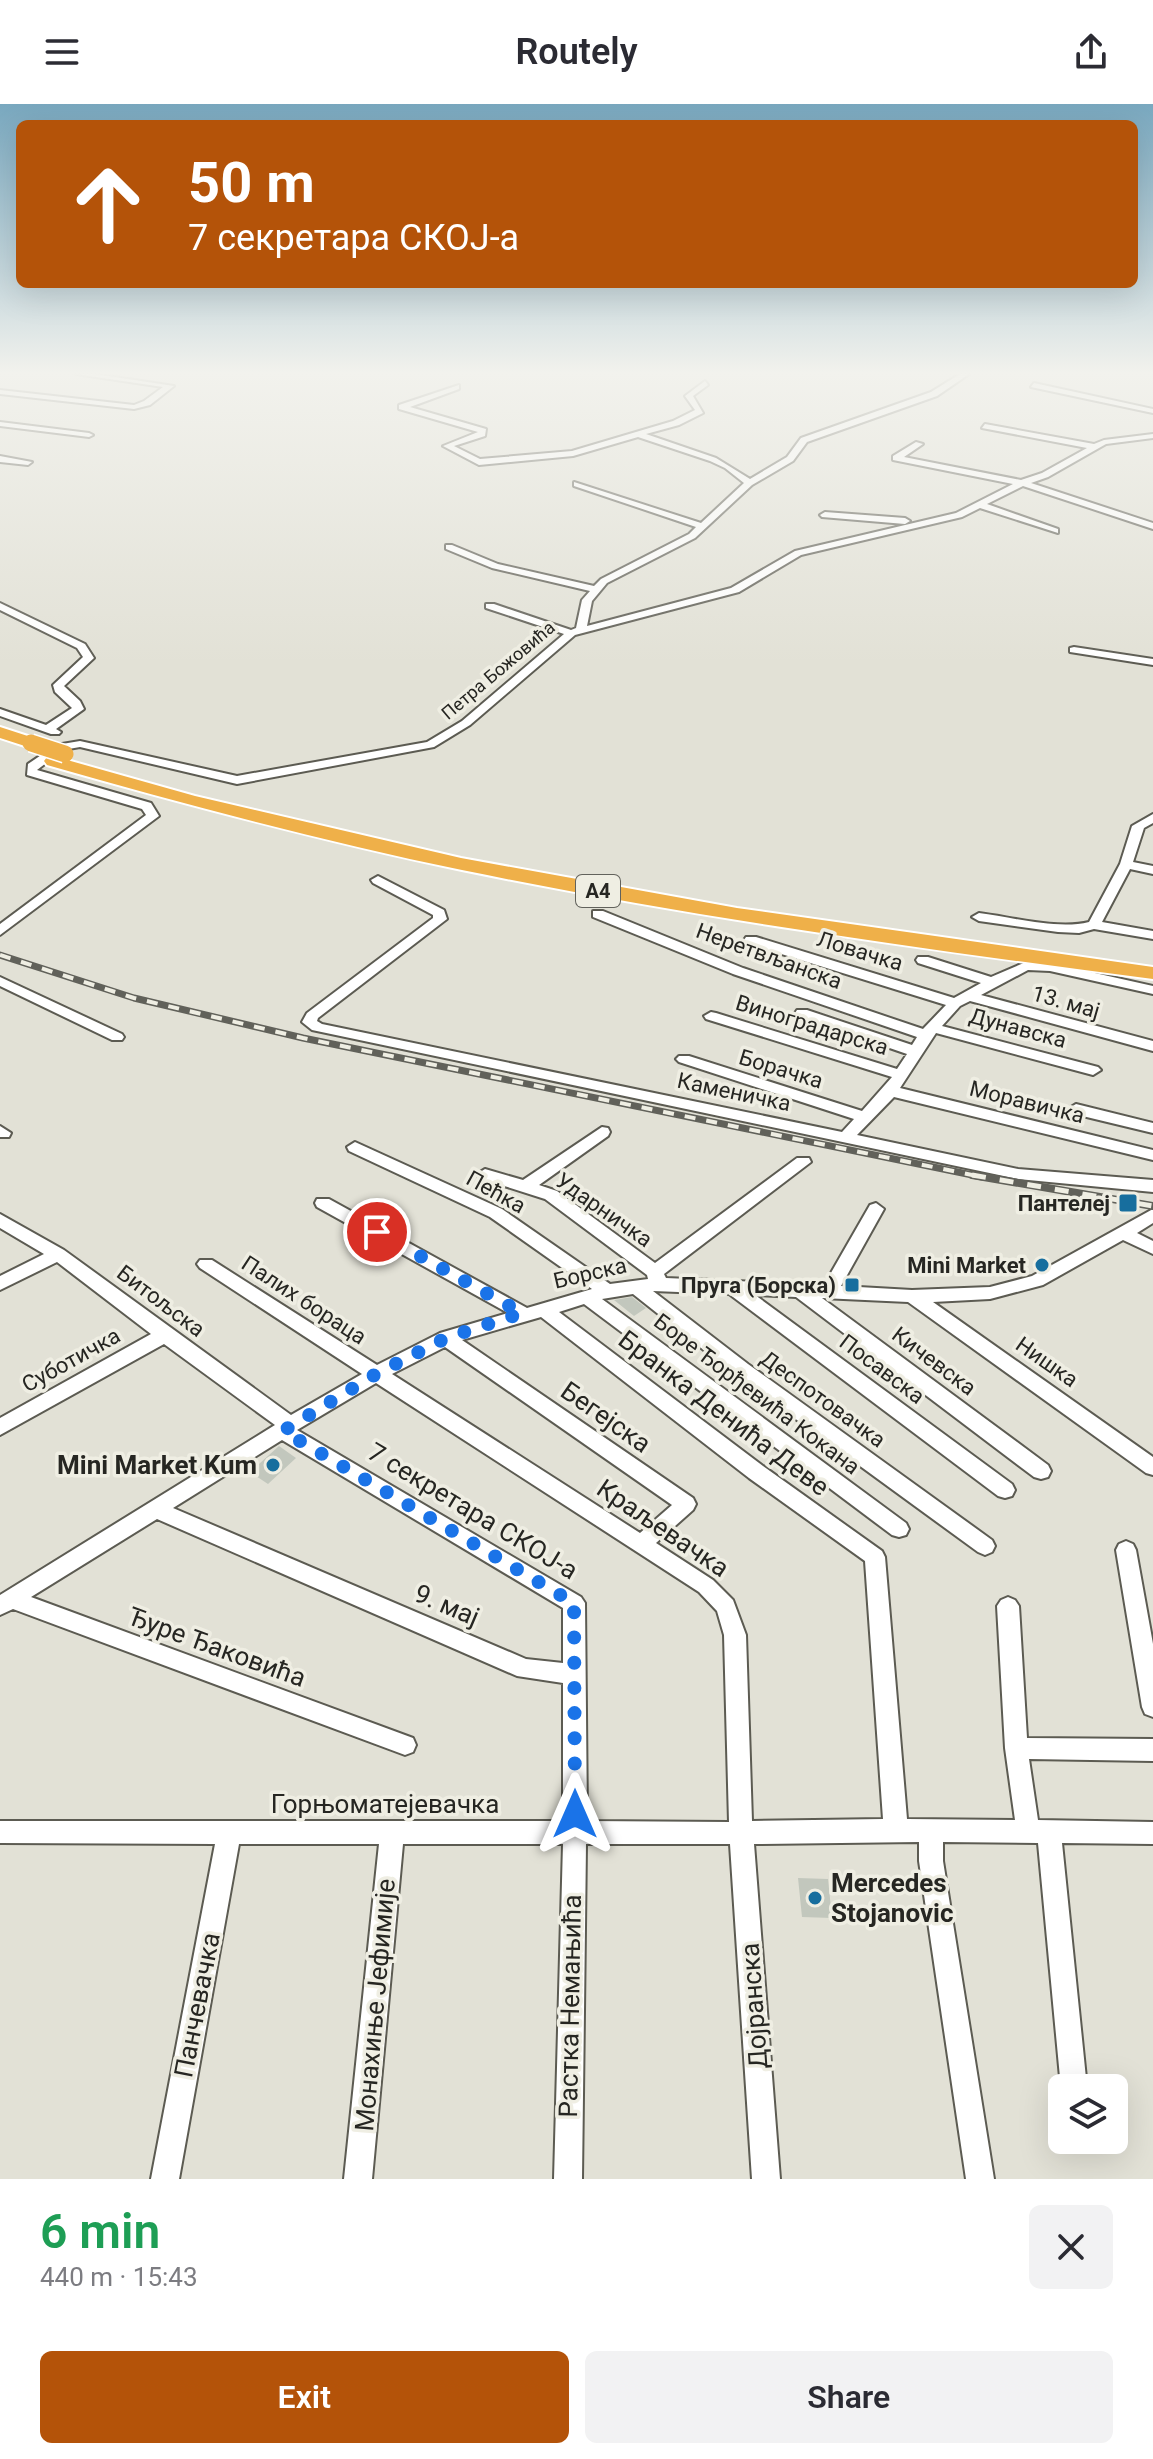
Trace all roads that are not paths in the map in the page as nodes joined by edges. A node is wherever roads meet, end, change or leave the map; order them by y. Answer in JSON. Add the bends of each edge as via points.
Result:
{"nodes":[{"id":1,"x":734,"y":471,"type":"edge"},
{"id":2,"x":770,"y":471,"type":"edge"},
{"id":3,"x":961,"y":471,"type":"edge"},
{"id":4,"x":1052,"y":471,"type":"edge"},
{"id":5,"x":749,"y":483,"type":"junction"},
{"id":6,"x":1022,"y":483,"type":"junction"},
{"id":7,"x":577,"y":484,"type":"dead end"},
{"id":8,"x":980,"y":505,"type":"junction"},
{"id":9,"x":825,"y":515,"type":"dead end"},
{"id":10,"x":926,"y":522,"type":"junction"},
{"id":11,"x":701,"y":526,"type":"junction"},
{"id":12,"x":1153,"y":526,"type":"edge"},
{"id":13,"x":1055,"y":531,"type":"dead end"},
{"id":14,"x":449,"y":547,"type":"dead end"},
{"id":15,"x":595,"y":589,"type":"junction"},
{"id":16,"x":0,"y":606,"type":"edge"},
{"id":17,"x":490,"y":606,"type":"dead end"},
{"id":18,"x":576,"y":630,"type":"junction"},
{"id":19,"x":1074,"y":650,"type":"dead end"},
{"id":20,"x":1153,"y":662,"type":"edge"},
{"id":21,"x":0,"y":712,"type":"edge"},
{"id":22,"x":48,"y":729,"type":"junction"},
{"id":23,"x":0,"y":732,"type":"edge"},
{"id":24,"x":0,"y":744,"type":"edge"},
{"id":25,"x":26,"y":747,"type":"junction"},
{"id":26,"x":62,"y":753,"type":"junction"},
{"id":27,"x":1153,"y":818,"type":"edge"},
{"id":28,"x":1126,"y":864,"type":"junction"},
{"id":29,"x":1153,"y":870,"type":"edge"},
{"id":30,"x":378,"y":880,"type":"dead end"},
{"id":31,"x":598,"y":914,"type":"dead end"},
{"id":32,"x":979,"y":917,"type":"dead end"},
{"id":33,"x":1094,"y":925,"type":"junction"},
{"id":34,"x":0,"y":931,"type":"edge"},
{"id":35,"x":1153,"y":935,"type":"edge"},
{"id":36,"x":751,"y":940,"type":"dead end"},
{"id":37,"x":923,"y":960,"type":"dead end"},
{"id":38,"x":1153,"y":961,"type":"edge"},
{"id":39,"x":1153,"y":973,"type":"edge"},
{"id":40,"x":0,"y":981,"type":"edge"},
{"id":41,"x":992,"y":982,"type":"junction"},
{"id":42,"x":1153,"y":990,"type":"edge"},
{"id":43,"x":962,"y":1000,"type":"junction"},
{"id":44,"x":802,"y":1013,"type":"dead end"},
{"id":45,"x":711,"y":1016,"type":"dead end"},
{"id":46,"x":929,"y":1031,"type":"junction"},
{"id":47,"x":117,"y":1037,"type":"dead end"},
{"id":48,"x":1153,"y":1046,"type":"edge"},
{"id":49,"x":914,"y":1051,"type":"junction"},
{"id":50,"x":684,"y":1059,"type":"dead end"},
{"id":51,"x":1093,"y":1070,"type":"dead end"},
{"id":52,"x":900,"y":1075,"type":"junction"},
{"id":53,"x":891,"y":1091,"type":"junction"},
{"id":54,"x":1076,"y":1109,"type":"dead end"},
{"id":55,"x":866,"y":1118,"type":"junction"},
{"id":56,"x":1153,"y":1128,"type":"edge"},
{"id":57,"x":602,"y":1132,"type":"dead end"},
{"id":58,"x":846,"y":1137,"type":"junction"},
{"id":59,"x":355,"y":1147,"type":"dead end"},
{"id":60,"x":1153,"y":1155,"type":"edge"},
{"id":61,"x":803,"y":1162,"type":"dead end"},
{"id":62,"x":485,"y":1174,"type":"dead end"},
{"id":63,"x":527,"y":1186,"type":"junction"},
{"id":64,"x":1153,"y":1186,"type":"edge"},
{"id":65,"x":323,"y":1203,"type":"dead end"},
{"id":66,"x":876,"y":1209,"type":"dead end"},
{"id":67,"x":1153,"y":1215,"type":"edge"},
{"id":68,"x":0,"y":1220,"type":"edge"},
{"id":69,"x":1123,"y":1233,"type":"junction"},
{"id":70,"x":1153,"y":1248,"type":"edge"},
{"id":71,"x":58,"y":1254,"type":"junction"},
{"id":72,"x":206,"y":1264,"type":"dead end"},
{"id":73,"x":657,"y":1278,"type":"junction"},
{"id":74,"x":0,"y":1284,"type":"edge"},
{"id":75,"x":729,"y":1285,"type":"junction"},
{"id":76,"x":636,"y":1287,"type":"junction"},
{"id":77,"x":798,"y":1290,"type":"junction"},
{"id":78,"x":830,"y":1290,"type":"junction"},
{"id":79,"x":607,"y":1291,"type":"junction"},
{"id":80,"x":912,"y":1296,"type":"junction"},
{"id":81,"x":587,"y":1297,"type":"junction"},
{"id":82,"x":543,"y":1309,"type":"junction"},
{"id":83,"x":522,"y":1313,"type":"junction"},
{"id":84,"x":165,"y":1335,"type":"junction"},
{"id":85,"x":446,"y":1338,"type":"junction"},
{"id":86,"x":376,"y":1374,"type":"junction"},
{"id":87,"x":0,"y":1427,"type":"edge"},
{"id":88,"x":287,"y":1428,"type":"junction"},
{"id":89,"x":1153,"y":1467,"type":"edge"},
{"id":90,"x":1041,"y":1471,"type":"dead end"},
{"id":91,"x":1005,"y":1490,"type":"dead end"},
{"id":92,"x":155,"y":1509,"type":"junction"},
{"id":93,"x":899,"y":1529,"type":"dead end"},
{"id":94,"x":642,"y":1544,"type":"junction"},
{"id":95,"x":985,"y":1546,"type":"dead end"},
{"id":96,"x":1126,"y":1550,"type":"dead end"},
{"id":97,"x":6,"y":1603,"type":"edge"},
{"id":98,"x":1008,"y":1606,"type":"dead end"},
{"id":99,"x":574,"y":1674,"type":"junction"},
{"id":100,"x":1153,"y":1707,"type":"edge"},
{"id":101,"x":405,"y":1745,"type":"dead end"},
{"id":102,"x":1016,"y":1748,"type":"junction"},
{"id":103,"x":1153,"y":1750,"type":"edge"},
{"id":104,"x":896,"y":1830,"type":"junction"},
{"id":105,"x":931,"y":1830,"type":"junction"},
{"id":106,"x":392,"y":1831,"type":"junction"},
{"id":107,"x":1039,"y":1831,"type":"junction"},
{"id":108,"x":229,"y":1832,"type":"junction"},
{"id":109,"x":574,"y":1832,"type":"junction"},
{"id":110,"x":0,"y":1833,"type":"edge"},
{"id":111,"x":741,"y":1833,"type":"junction"},
{"id":112,"x":1153,"y":1833,"type":"edge"},
{"id":113,"x":1072,"y":2074,"type":"edge"},
{"id":114,"x":165,"y":2179,"type":"edge"},
{"id":115,"x":358,"y":2179,"type":"edge"},
{"id":116,"x":568,"y":2179,"type":"edge"},
{"id":117,"x":766,"y":2179,"type":"edge"},
{"id":118,"x":980,"y":2179,"type":"edge"}],
"edges":[{"from":1,"to":5,"type":"street"},
{"from":2,"to":5,"type":"street"},
{"from":3,"to":6,"type":"street"},
{"from":4,"to":6,"type":"street","name":"Петра Божовића"},
{"from":5,"to":11,"type":"street"},
{"from":6,"to":8,"type":"street","name":"Петра Божовића"},
{"from":6,"to":12,"type":"street"},
{"from":7,"to":11,"type":"street"},
{"from":8,"to":10,"type":"street","name":"Петра Божовића"},
{"from":8,"to":13,"type":"street"},
{"from":9,"to":10,"type":"street"},
{"from":10,"to":18,"type":"street","name":"Петра Божовића","via":[[798,553],[735,590],[710,598]]},
{"from":11,"to":15,"type":"street"},
{"from":14,"to":15,"type":"street","via":[[495,566]]},
{"from":15,"to":18,"type":"street"},
{"from":16,"to":22,"type":"street","via":[[87,652],[89,658],[58,685],[78,709]]},
{"from":17,"to":18,"type":"street"},
{"from":18,"to":26,"type":"street","name":"Петра Божовића","via":[[466,723],[413,750],[237,780],[99,746]]},
{"from":19,"to":20,"type":"street"},
{"from":21,"to":22,"type":"street"},
{"from":22,"to":26,"type":"street","via":[[64,738]]},
{"from":23,"to":25,"type":"highway","number":"A4"},
{"from":24,"to":25,"type":"highway","number":"A4"},
{"from":25,"to":26,"type":"highway","number":"A4"},
{"from":26,"to":34,"type":"street","via":[[34,765],[31,772],[147,806],[153,816]]},
{"from":26,"to":38,"type":"highway","number":"A4","via":[[302,819],[454,852],[730,903]]},
{"from":26,"to":39,"type":"highway","number":"A4","via":[[279,824],[512,875],[771,919]]},
{"from":27,"to":28,"type":"street","via":[[1138,826]]},
{"from":28,"to":29,"type":"street"},
{"from":28,"to":33,"type":"street"},
{"from":30,"to":58,"type":"street","name":"Каменичка","via":[[439,913],[440,919],[312,1016],[310,1023]]},
{"from":31,"to":46,"type":"street","name":"Неретвљанска","via":[[738,971]]},
{"from":32,"to":33,"type":"street","via":[[1058,928]]},
{"from":33,"to":35,"type":"street"},
{"from":36,"to":43,"type":"street","name":"Ловачка"},
{"from":37,"to":41,"type":"street"},
{"from":40,"to":47,"type":"street"},
{"from":41,"to":42,"type":"street","via":[[1033,966]]},
{"from":41,"to":43,"type":"street"},
{"from":43,"to":46,"type":"street"},
{"from":43,"to":48,"type":"street","name":"13. мај"},
{"from":44,"to":49,"type":"street"},
{"from":45,"to":52,"type":"street","name":"Виноградарска"},
{"from":46,"to":49,"type":"street"},
{"from":46,"to":51,"type":"street","name":"Дунавска"},
{"from":49,"to":52,"type":"street"},
{"from":50,"to":55,"type":"street","name":"Борачка"},
{"from":52,"to":53,"type":"street"},
{"from":53,"to":55,"type":"street"},
{"from":53,"to":60,"type":"street","name":"Моравичка"},
{"from":54,"to":56,"type":"street"},
{"from":55,"to":58,"type":"street"},
{"from":57,"to":63,"type":"street","name":"Ударничка"},
{"from":58,"to":64,"type":"street","name":"Каменичка","via":[[1018,1174]]},
{"from":59,"to":79,"type":"street","name":"Пећка","via":[[496,1213]]},
{"from":61,"to":73,"type":"street"},
{"from":62,"to":63,"type":"street","name":"Ударничка"},
{"from":63,"to":73,"type":"street","name":"Ударничка","via":[[551,1195]]},
{"from":65,"to":83,"type":"street"},
{"from":66,"to":78,"type":"street"},
{"from":67,"to":69,"type":"street","name":"Борска"},
{"from":68,"to":71,"type":"street","name":"Битољска"},
{"from":69,"to":70,"type":"street"},
{"from":69,"to":80,"type":"street","name":"Борска","via":[[1037,1281],[990,1293]]},
{"from":71,"to":74,"type":"street"},
{"from":71,"to":84,"type":"street","name":"Битољска"},
{"from":72,"to":86,"type":"street","name":"Палих бораца"},
{"from":73,"to":75,"type":"street","name":"Борска"},
{"from":73,"to":76,"type":"street","name":"Борска"},
{"from":75,"to":77,"type":"street","name":"Борска"},
{"from":75,"to":91,"type":"street","name":"Посавска"},
{"from":76,"to":79,"type":"street","name":"Борска"},
{"from":76,"to":95,"type":"street","name":"Деспотовачка"},
{"from":77,"to":78,"type":"street","name":"Борска"},
{"from":77,"to":90,"type":"street","name":"Кичевска"},
{"from":78,"to":80,"type":"street","name":"Борска"},
{"from":79,"to":81,"type":"street","name":"Борска"},
{"from":80,"to":89,"type":"street","name":"Нишка"},
{"from":81,"to":82,"type":"street","name":"Борска"},
{"from":81,"to":93,"type":"street","name":"Боре Ђорђевића Кокана"},
{"from":82,"to":83,"type":"street","name":"Борска"},
{"from":82,"to":104,"type":"street","name":"Бранка Денића Деве","via":[[875,1557]]},
{"from":83,"to":85,"type":"street","name":"Борска"},
{"from":84,"to":87,"type":"street","name":"Суботичка"},
{"from":84,"to":88,"type":"street","name":"Битољска"},
{"from":85,"to":86,"type":"street","name":"Борска"},
{"from":85,"to":94,"type":"street","name":"Бегејска","via":[[686,1504]]},
{"from":86,"to":88,"type":"street","name":"Борска"},
{"from":86,"to":94,"type":"street","name":"Краљевачка"},
{"from":88,"to":92,"type":"street","name":"Борска"},
{"from":88,"to":99,"type":"street","name":"7 секретара СКОЈ-а","via":[[574,1603]]},
{"from":92,"to":97,"type":"street","name":"Борска"},
{"from":92,"to":99,"type":"street","name":"9. мај","via":[[525,1669]]},
{"from":94,"to":111,"type":"street","name":"Краљевачка","via":[[706,1586],[726,1606],[735,1635]]},
{"from":96,"to":100,"type":"street"},
{"from":97,"to":101,"type":"street","name":"Ђуре Ђаковића"},
{"from":98,"to":102,"type":"street"},
{"from":99,"to":109,"type":"street"},
{"from":102,"to":103,"type":"street"},
{"from":102,"to":107,"type":"street"},
{"from":104,"to":105,"type":"street","name":"Горњоматејевачка"},
{"from":104,"to":111,"type":"street","name":"Горњоматејевачка"},
{"from":105,"to":107,"type":"street","name":"Горњоматејевачка"},
{"from":105,"to":118,"type":"street","via":[[931,1861]]},
{"from":106,"to":108,"type":"street","name":"Горњоматејевачка"},
{"from":106,"to":109,"type":"street","name":"Горњоматејевачка"},
{"from":106,"to":115,"type":"street","name":"Монахиње Јефимије"},
{"from":107,"to":112,"type":"street","name":"Горњоматејевачка"},
{"from":107,"to":113,"type":"street"},
{"from":108,"to":110,"type":"street","name":"Горњоматејевачка"},
{"from":108,"to":114,"type":"street","name":"Панчевачка"},
{"from":109,"to":111,"type":"street","name":"Горњоматејевачка"},
{"from":109,"to":116,"type":"street","name":"Растка Немањића"},
{"from":111,"to":117,"type":"street","name":"Дојранска"}]}
